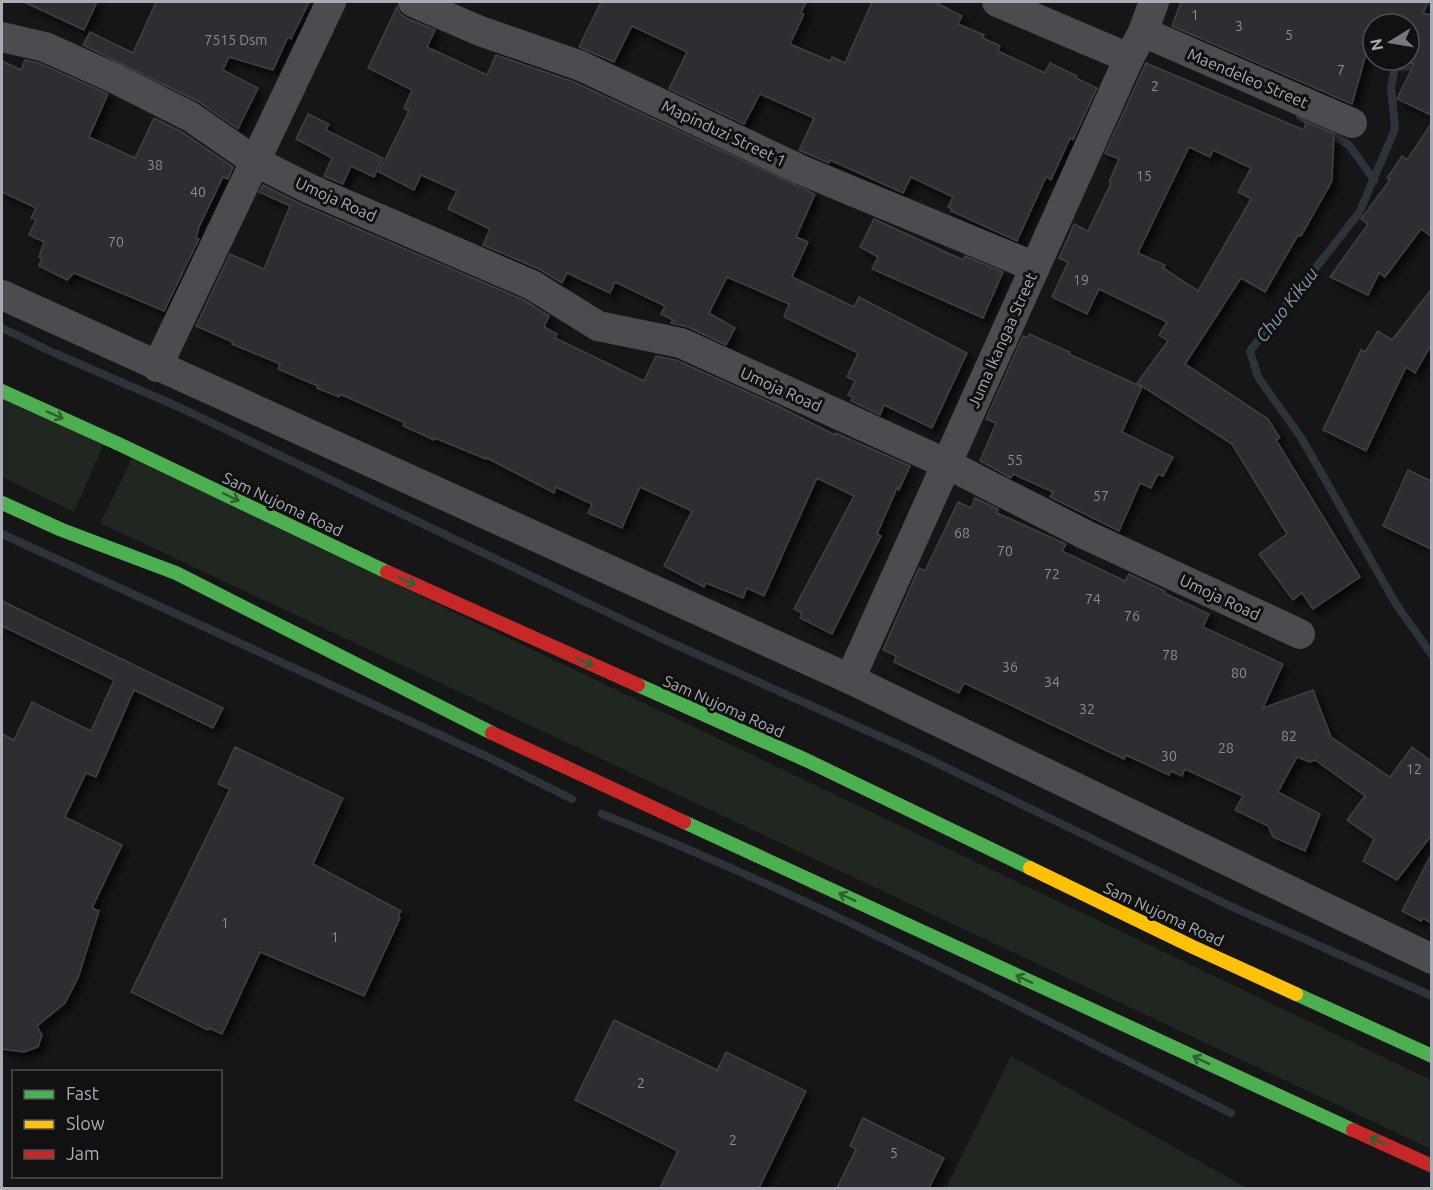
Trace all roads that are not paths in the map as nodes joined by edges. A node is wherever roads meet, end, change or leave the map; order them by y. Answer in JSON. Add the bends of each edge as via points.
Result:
{"nodes":[{"id":1,"x":331,"y":2,"type":"edge"},
{"id":2,"x":414,"y":2,"type":"edge"},
{"id":3,"x":997,"y":2,"type":"edge"},
{"id":4,"x":1154,"y":2,"type":"edge"},
{"id":5,"x":1143,"y":32,"type":"junction"},
{"id":6,"x":2,"y":37,"type":"edge"},
{"id":7,"x":1129,"y":58,"type":"junction"},
{"id":8,"x":1352,"y":123,"type":"dead end"},
{"id":9,"x":256,"y":162,"type":"junction"},
{"id":10,"x":1035,"y":267,"type":"junction"},
{"id":11,"x":2,"y":295,"type":"edge"},
{"id":12,"x":157,"y":367,"type":"junction"},
{"id":13,"x":2,"y":391,"type":"edge"},
{"id":14,"x":948,"y":464,"type":"junction"},
{"id":15,"x":2,"y":503,"type":"edge"},
{"id":16,"x":2,"y":514,"type":"edge"},
{"id":17,"x":176,"y":573,"type":"junction"},
{"id":18,"x":1300,"y":634,"type":"dead end"},
{"id":19,"x":850,"y":679,"type":"junction"},
{"id":20,"x":1431,"y":959,"type":"edge"},
{"id":21,"x":1431,"y":1056,"type":"edge"},
{"id":22,"x":1431,"y":1166,"type":"edge"}],
"edges":[{"from":1,"to":9,"type":"street"},
{"from":2,"to":10,"type":"street","name":"Mapinduzi Street 1","via":[[480,31],[581,66],[799,169]]},
{"from":3,"to":7,"type":"street"},
{"from":4,"to":5,"type":"street","name":"Juma Ikangaa Street"},
{"from":5,"to":7,"type":"street","name":"Juma Ikangaa Street"},
{"from":5,"to":8,"type":"street","name":"Maendeleo Street"},
{"from":6,"to":9,"type":"street","name":"Umoja Road","via":[[45,47],[114,78],[192,117]]},
{"from":7,"to":10,"type":"street","name":"Juma Ikangaa Street"},
{"from":9,"to":12,"type":"street"},
{"from":9,"to":14,"type":"street","name":"Umoja Road","via":[[532,285],[598,326],[681,343]]},
{"from":10,"to":14,"type":"street","name":"Juma Ikangaa Street"},
{"from":11,"to":12,"type":"street"},
{"from":12,"to":19,"type":"street"},
{"from":13,"to":21,"type":"main road","name":"Sam Nujoma Road","one_way":true,"via":[[462,607],[806,760]]},
{"from":14,"to":18,"type":"street","name":"Umoja Road","via":[[1086,535]]},
{"from":14,"to":19,"type":"street","name":"Juma Ikangaa Street"},
{"from":15,"to":17,"type":"main road"},
{"from":16,"to":17,"type":"main road"},
{"from":22,"to":17,"type":"main road","one_way":true,"via":[[585,777]]},
{"from":19,"to":20,"type":"street"}]}
